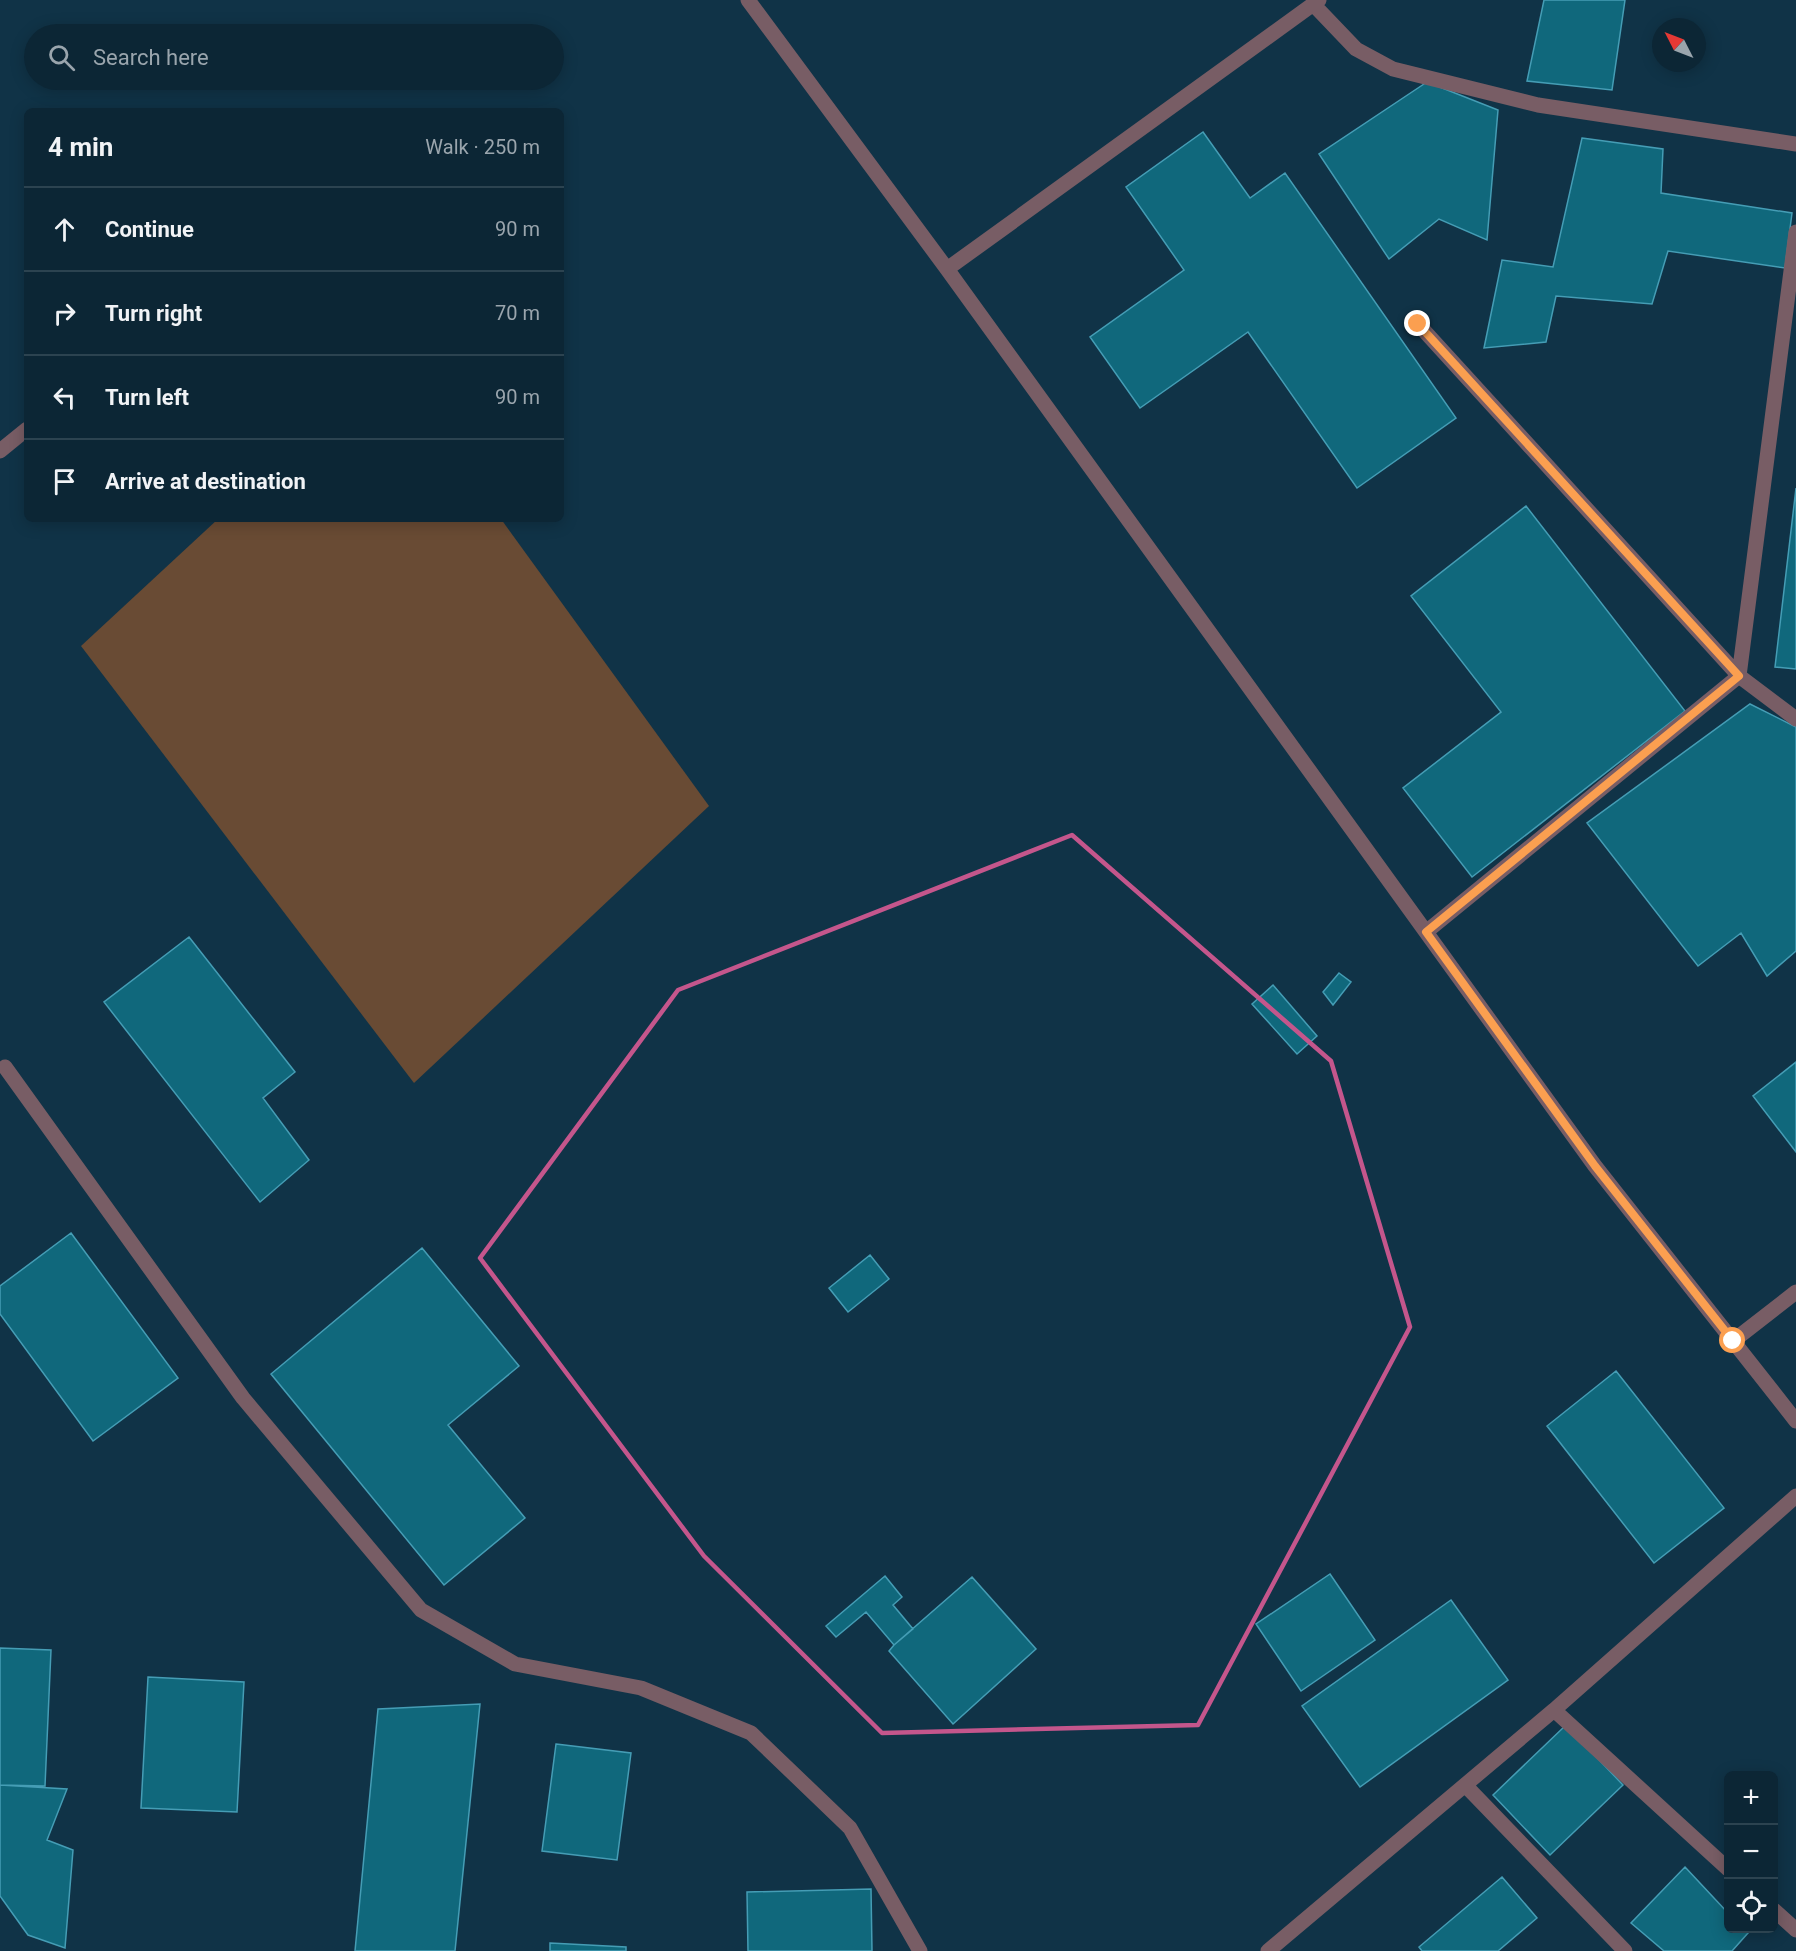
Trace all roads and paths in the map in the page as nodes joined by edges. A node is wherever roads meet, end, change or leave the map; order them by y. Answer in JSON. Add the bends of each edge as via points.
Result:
{"nodes":[{"id":1,"x":748,"y":0,"type":"edge"},
{"id":2,"x":1316,"y":2,"type":"edge"},
{"id":3,"x":1796,"y":144,"type":"edge"},
{"id":4,"x":1796,"y":232,"type":"edge"},
{"id":5,"x":947,"y":269,"type":"junction"},
{"id":6,"x":1418,"y":324,"type":"dead end"},
{"id":7,"x":24,"y":431,"type":"edge"},
{"id":8,"x":0,"y":451,"type":"edge"},
{"id":9,"x":1739,"y":676,"type":"junction"},
{"id":10,"x":1796,"y":719,"type":"edge"},
{"id":11,"x":1426,"y":932,"type":"junction"},
{"id":12,"x":5,"y":1067,"type":"dead end"},
{"id":13,"x":1796,"y":1292,"type":"edge"},
{"id":14,"x":1733,"y":1341,"type":"junction"},
{"id":15,"x":1796,"y":1421,"type":"edge"},
{"id":16,"x":1796,"y":1496,"type":"edge"},
{"id":17,"x":1554,"y":1710,"type":"junction"},
{"id":18,"x":1465,"y":1785,"type":"junction"},
{"id":19,"x":1724,"y":1865,"type":"edge"},
{"id":20,"x":1778,"y":1914,"type":"edge"},
{"id":21,"x":1796,"y":1930,"type":"edge"},
{"id":22,"x":920,"y":1951,"type":"edge"},
{"id":23,"x":1268,"y":1951,"type":"edge"},
{"id":24,"x":1625,"y":1951,"type":"edge"}],
"edges":[{"from":1,"to":5,"type":"street"},
{"from":2,"to":3,"type":"street","via":[[1356,49],[1394,69],[1538,105]]},
{"from":2,"to":5,"type":"street"},
{"from":4,"to":9,"type":"street"},
{"from":5,"to":11,"type":"street"},
{"from":6,"to":9,"type":"street"},
{"from":7,"to":8,"type":"street"},
{"from":9,"to":10,"type":"street"},
{"from":9,"to":11,"type":"street"},
{"from":11,"to":14,"type":"street","via":[[1595,1166]]},
{"from":12,"to":22,"type":"street","via":[[243,1398],[421,1610],[515,1664],[641,1688],[751,1733],[850,1828]]},
{"from":13,"to":14,"type":"street"},
{"from":14,"to":15,"type":"street"},
{"from":16,"to":17,"type":"street"},
{"from":17,"to":18,"type":"street"},
{"from":17,"to":19,"type":"street"},
{"from":18,"to":23,"type":"street"},
{"from":18,"to":24,"type":"street"},
{"from":20,"to":21,"type":"street"}]}
